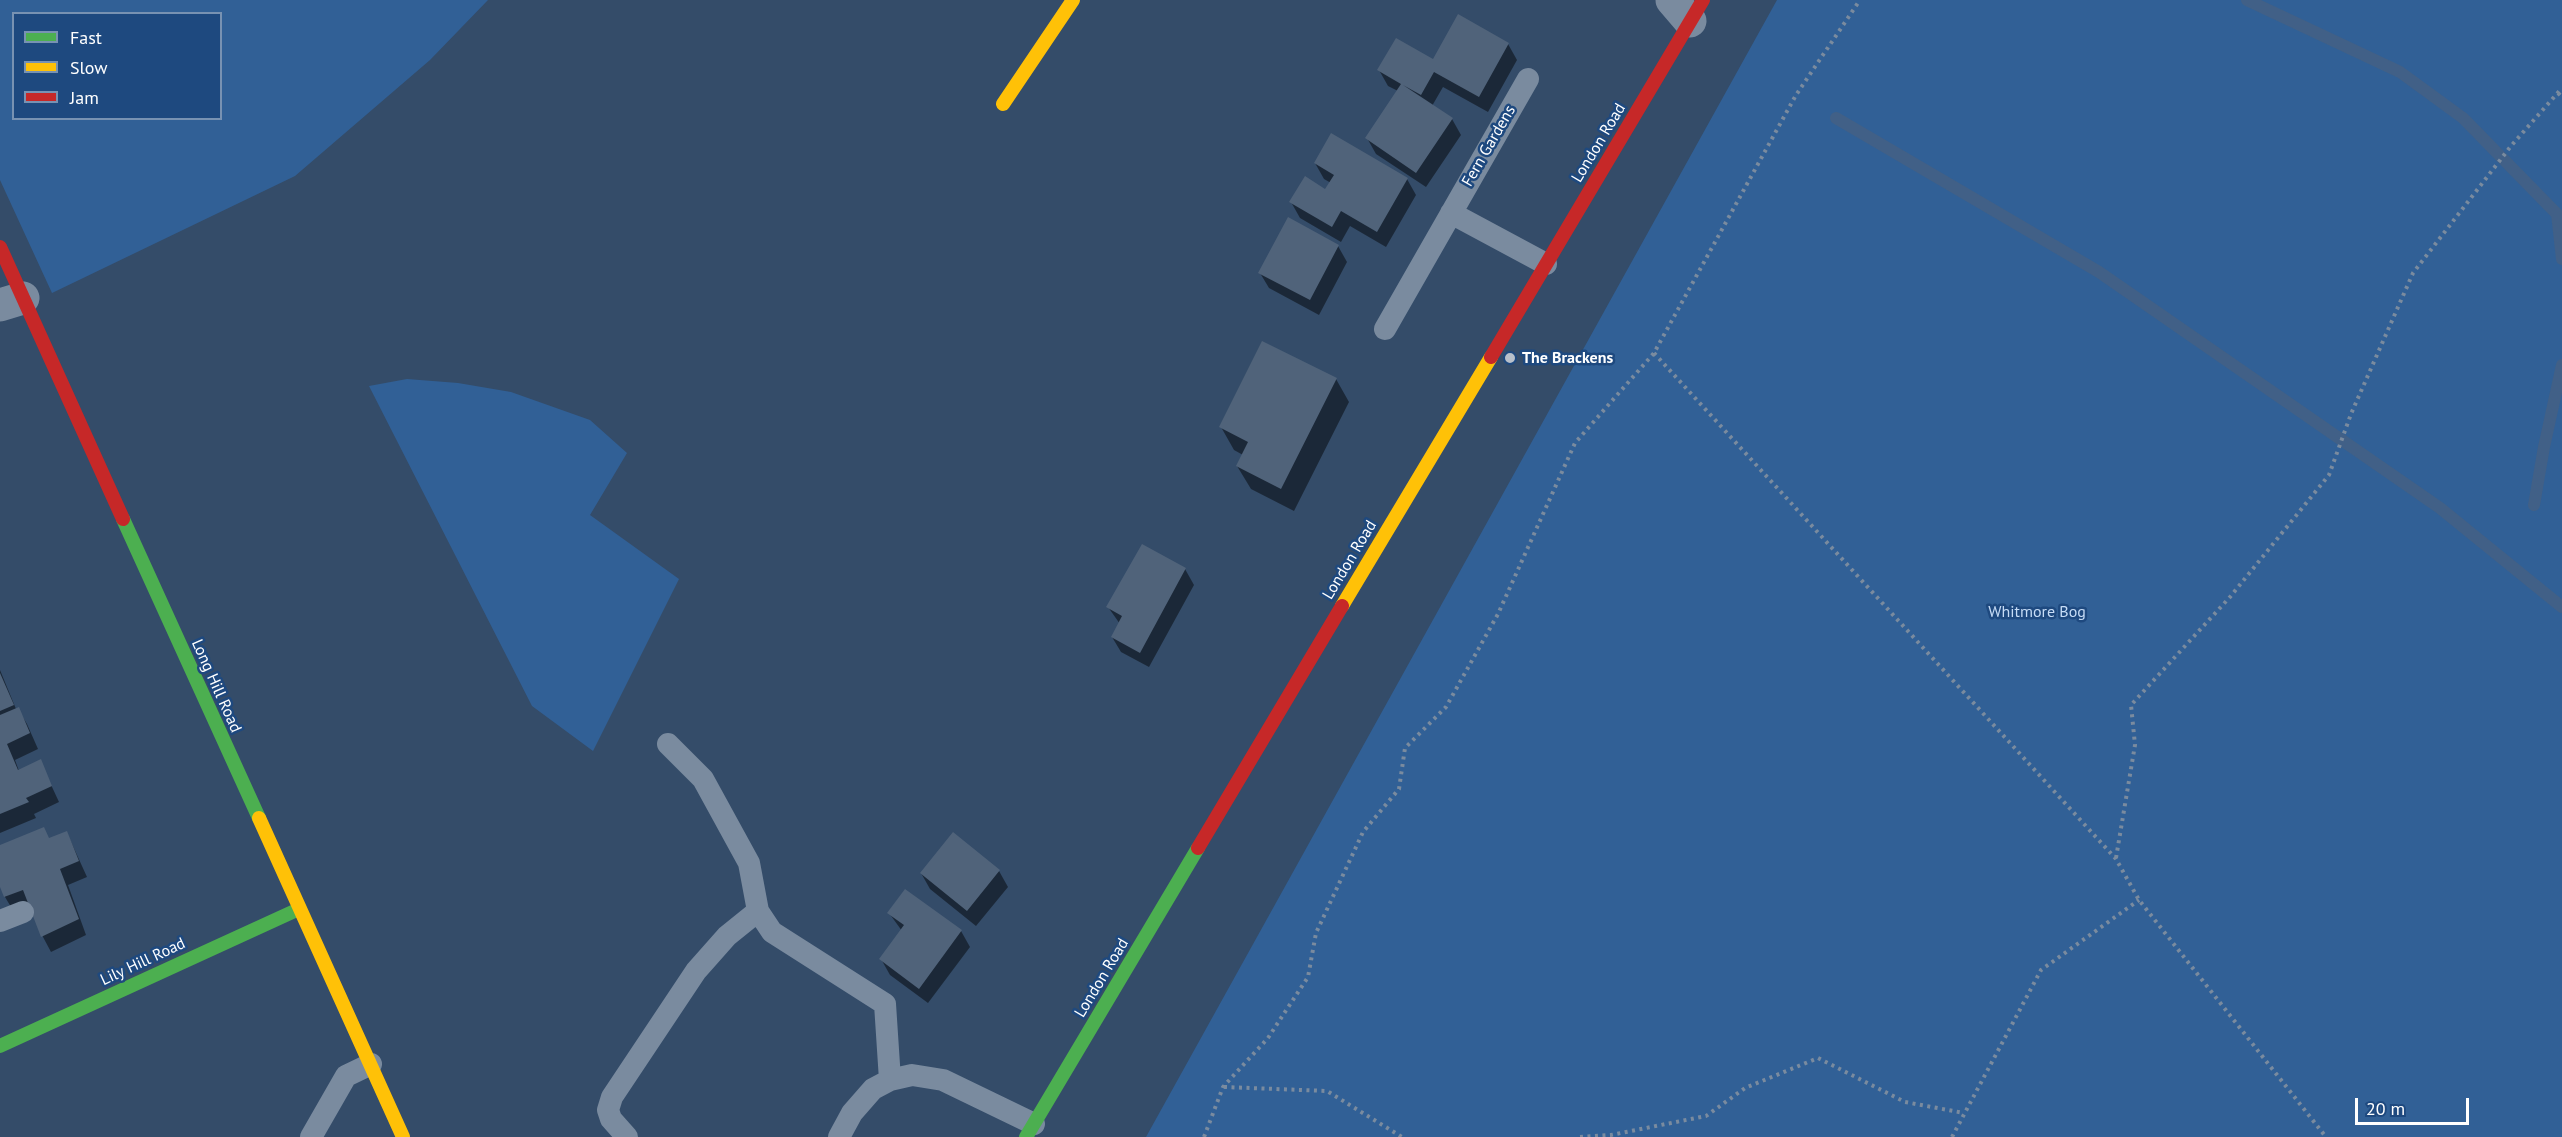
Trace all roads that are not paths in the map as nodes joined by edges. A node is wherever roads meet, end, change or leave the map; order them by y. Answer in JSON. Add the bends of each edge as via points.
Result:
{"nodes":[{"id":1,"x":1073,"y":0,"type":"edge"},
{"id":2,"x":1688,"y":7,"type":"edge"},
{"id":3,"x":1528,"y":79,"type":"dead end"},
{"id":4,"x":1003,"y":104,"type":"dead end"},
{"id":5,"x":1451,"y":213,"type":"junction"},
{"id":6,"x":0,"y":248,"type":"edge"},
{"id":7,"x":1546,"y":264,"type":"junction"},
{"id":8,"x":12,"y":302,"type":"edge"},
{"id":9,"x":1384,"y":329,"type":"dead end"},
{"id":10,"x":668,"y":744,"type":"dead end"},
{"id":11,"x":299,"y":909,"type":"junction"},
{"id":12,"x":758,"y":911,"type":"junction"},
{"id":13,"x":23,"y":912,"type":"dead end"},
{"id":14,"x":0,"y":921,"type":"edge"},
{"id":15,"x":0,"y":1046,"type":"edge"},
{"id":16,"x":371,"y":1064,"type":"junction"},
{"id":17,"x":890,"y":1080,"type":"junction"},
{"id":18,"x":1030,"y":1131,"type":"edge"},
{"id":19,"x":311,"y":1137,"type":"edge"},
{"id":20,"x":403,"y":1137,"type":"edge"},
{"id":21,"x":627,"y":1137,"type":"edge"},
{"id":22,"x":839,"y":1137,"type":"edge"}],
"edges":[{"from":1,"to":4,"type":"street"},
{"from":2,"to":7,"type":"street","name":"London Road"},
{"from":3,"to":5,"type":"lane","name":"Fern Gardens"},
{"from":5,"to":7,"type":"lane"},
{"from":5,"to":9,"type":"lane","name":"Fern Gardens"},
{"from":6,"to":8,"type":"street","name":"Long Hill Road"},
{"from":7,"to":18,"type":"street","name":"London Road"},
{"from":8,"to":11,"type":"street","name":"Long Hill Road"},
{"from":10,"to":12,"type":"lane","via":[[704,779],[749,863]]},
{"from":11,"to":15,"type":"street","name":"Lily Hill Road"},
{"from":11,"to":16,"type":"street","name":"Long Hill Road"},
{"from":12,"to":17,"type":"lane","via":[[772,932],[885,1004]]},
{"from":12,"to":21,"type":"lane","via":[[727,936],[696,971],[612,1097],[610,1119]]},
{"from":13,"to":14,"type":"lane"},
{"from":16,"to":19,"type":"lane","via":[[346,1076]]},
{"from":16,"to":20,"type":"street","name":"Long Hill Road"},
{"from":17,"to":18,"type":"lane","via":[[912,1075],[943,1080]]},
{"from":17,"to":22,"type":"lane","via":[[873,1089],[852,1113]]}]}
